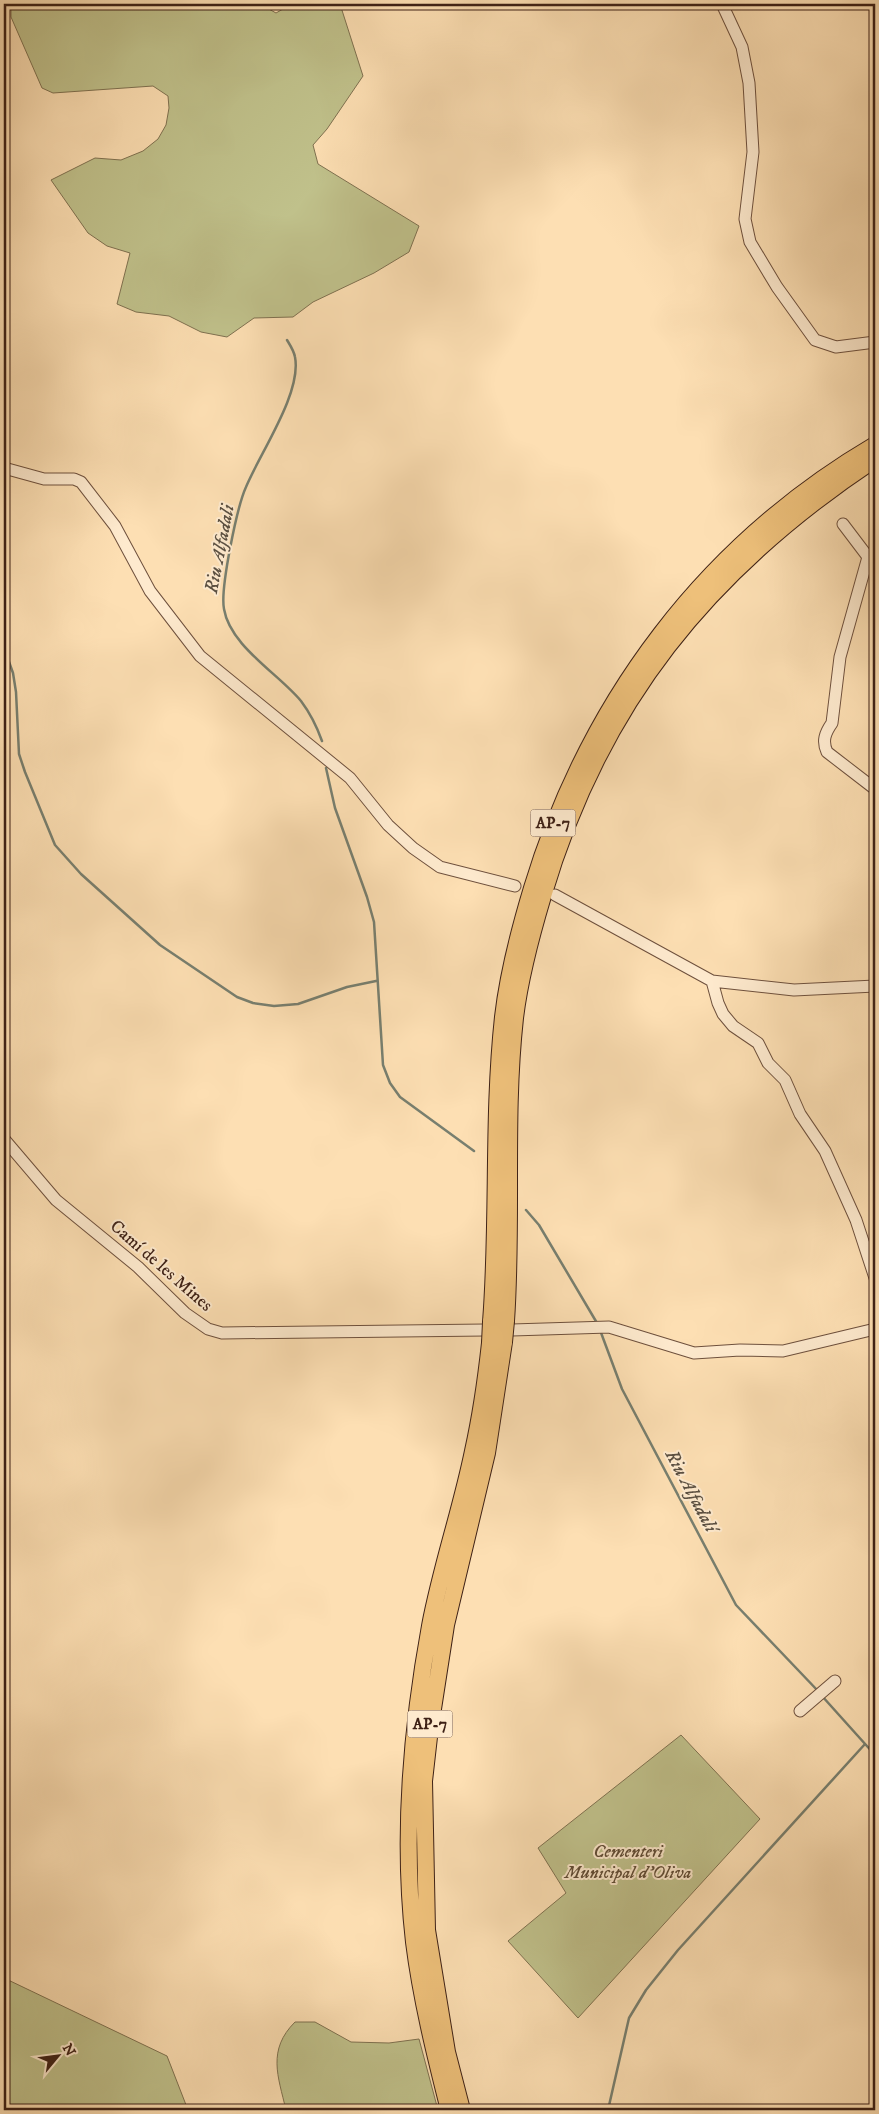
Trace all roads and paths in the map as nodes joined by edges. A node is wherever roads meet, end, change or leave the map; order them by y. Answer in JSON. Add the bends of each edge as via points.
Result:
{"nodes":[{"id":1,"x":722,"y":4,"type":"edge"},
{"id":2,"x":875,"y":342,"type":"edge"},
{"id":3,"x":875,"y":445,"type":"edge"},
{"id":4,"x":875,"y":460,"type":"edge"},
{"id":5,"x":4,"y":468,"type":"edge"},
{"id":6,"x":843,"y":524,"type":"dead end"},
{"id":7,"x":875,"y":789,"type":"edge"},
{"id":8,"x":515,"y":886,"type":"dead end"},
{"id":9,"x":555,"y":895,"type":"dead end"},
{"id":10,"x":712,"y":982,"type":"junction"},
{"id":11,"x":875,"y":986,"type":"edge"},
{"id":12,"x":4,"y":1139,"type":"edge"},
{"id":13,"x":875,"y":1278,"type":"edge"},
{"id":14,"x":875,"y":1329,"type":"edge"},
{"id":15,"x":498,"y":1332,"type":"junction"},
{"id":16,"x":832,"y":1683,"type":"dead end"},
{"id":17,"x":800,"y":1711,"type":"dead end"},
{"id":18,"x":449,"y":2110,"type":"edge"},
{"id":19,"x":462,"y":2110,"type":"edge"}],
"edges":[{"from":1,"to":2,"type":"street","via":[[742,47],[749,83],[752,152],[745,219],[750,242],[815,340],[836,347]]},
{"from":3,"to":15,"type":"highway","number":"AP-7","via":[[827,474],[776,515],[741,546],[670,621],[616,695],[563,799],[516,939],[503,1015],[498,1083]]},
{"from":4,"to":15,"type":"highway","number":"AP-7","via":[[827,491],[783,526],[683,625],[628,703],[601,749],[576,802],[556,851],[535,922],[515,1019],[510,1142],[510,1267]]},
{"from":5,"to":8,"type":"street","via":[[44,479],[81,482],[115,526],[150,591],[200,656],[350,778],[388,825],[430,861],[440,867]]},
{"from":6,"to":7,"type":"street","via":[[868,557],[840,657],[832,724],[827,730],[824,746],[826,752]]},
{"from":9,"to":10,"type":"street"},
{"from":10,"to":11,"type":"street","via":[[794,990]]},
{"from":10,"to":13,"type":"street","via":[[723,1014],[733,1026],[758,1043],[768,1063],[785,1080],[800,1114],[825,1151],[856,1220]]},
{"from":12,"to":15,"type":"street","name":"Camí de les Mines","via":[[56,1200],[138,1267],[185,1313],[208,1329],[222,1333]]},
{"from":14,"to":15,"type":"street","name":"Camí de les Mines","via":[[783,1351],[740,1350],[704,1354],[608,1327]]},
{"from":15,"to":18,"type":"highway","number":"AP-7","via":[[473,1452],[430,1624],[410,1784],[409,1844],[414,1942],[433,2046]]},
{"from":15,"to":19,"type":"highway","number":"AP-7","via":[[487,1453],[446,1625],[424,1781],[427,1930],[447,2052]]},
{"from":16,"to":17,"type":"street"}]}
